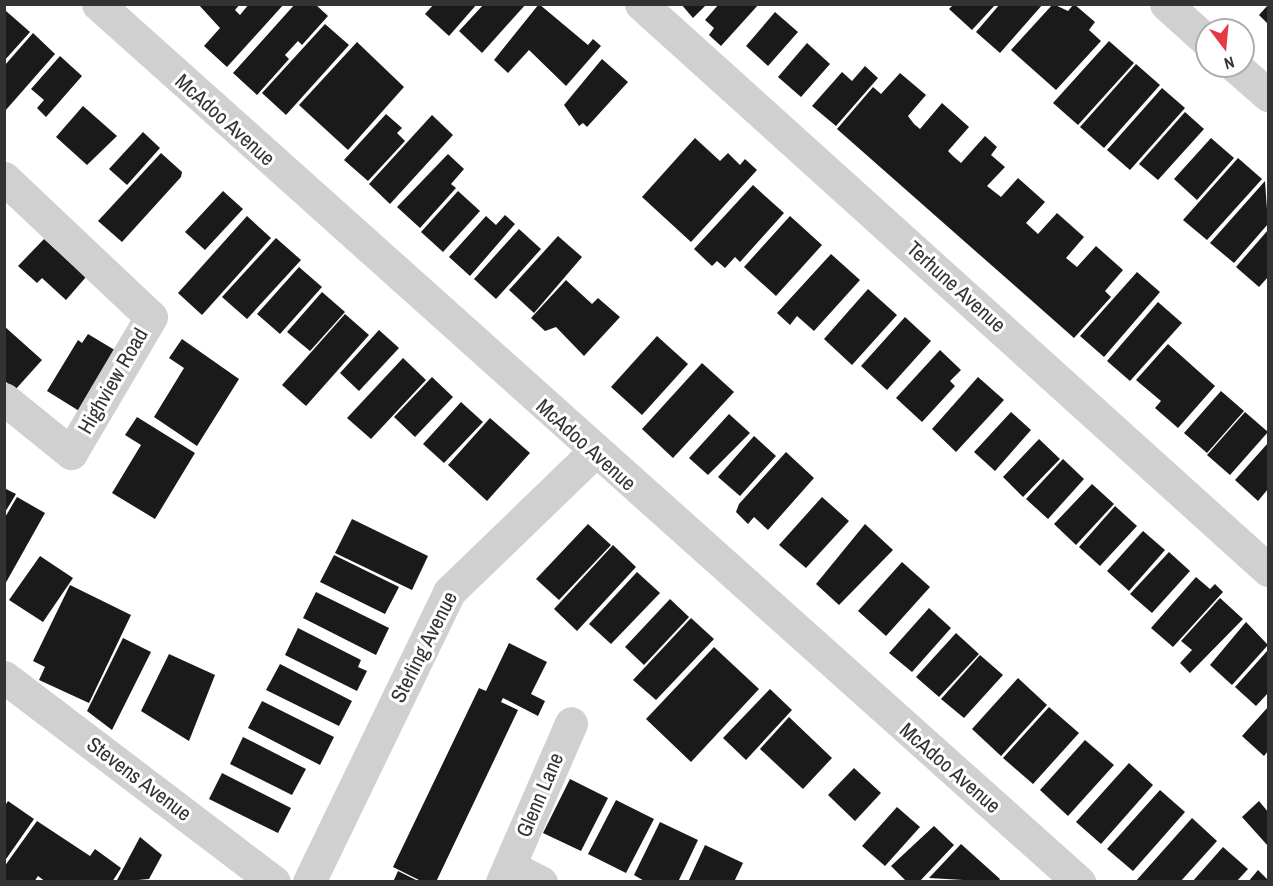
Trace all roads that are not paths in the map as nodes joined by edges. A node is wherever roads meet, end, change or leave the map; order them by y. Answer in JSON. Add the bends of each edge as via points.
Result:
{"nodes":[{"id":1,"x":98,"y":4,"type":"edge"},
{"id":2,"x":641,"y":4,"type":"edge"},
{"id":3,"x":1166,"y":4,"type":"edge"},
{"id":4,"x":1195,"y":30,"type":"edge"},
{"id":5,"x":1249,"y":78,"type":"edge"},
{"id":6,"x":1269,"y":95,"type":"edge"},
{"id":7,"x":4,"y":178,"type":"edge"},
{"id":8,"x":4,"y":399,"type":"edge"},
{"id":9,"x":594,"y":452,"type":"junction"},
{"id":10,"x":1269,"y":570,"type":"edge"},
{"id":11,"x":4,"y":677,"type":"edge"},
{"id":12,"x":571,"y":723,"type":"dead end"},
{"id":13,"x":506,"y":874,"type":"edge"},
{"id":14,"x":274,"y":882,"type":"edge"},
{"id":15,"x":309,"y":882,"type":"edge"},
{"id":16,"x":541,"y":882,"type":"edge"},
{"id":17,"x":1079,"y":882,"type":"edge"}],
"edges":[{"from":1,"to":9,"type":"street","name":"McAdoo Avenue"},
{"from":2,"to":10,"type":"street","name":"Terhune Avenue"},
{"from":3,"to":4,"type":"street"},
{"from":5,"to":6,"type":"street"},
{"from":7,"to":8,"type":"street","name":"Highview Road","via":[[151,317],[70,453]]},
{"from":9,"to":15,"type":"street","name":"Sterling Avenue","via":[[449,592]]},
{"from":9,"to":17,"type":"street","name":"McAdoo Avenue"},
{"from":11,"to":14,"type":"street","name":"Stevens Avenue"},
{"from":12,"to":13,"type":"street","name":"Glenn Lane"},
{"from":13,"to":16,"type":"street","name":"Glenn Lane"}]}
